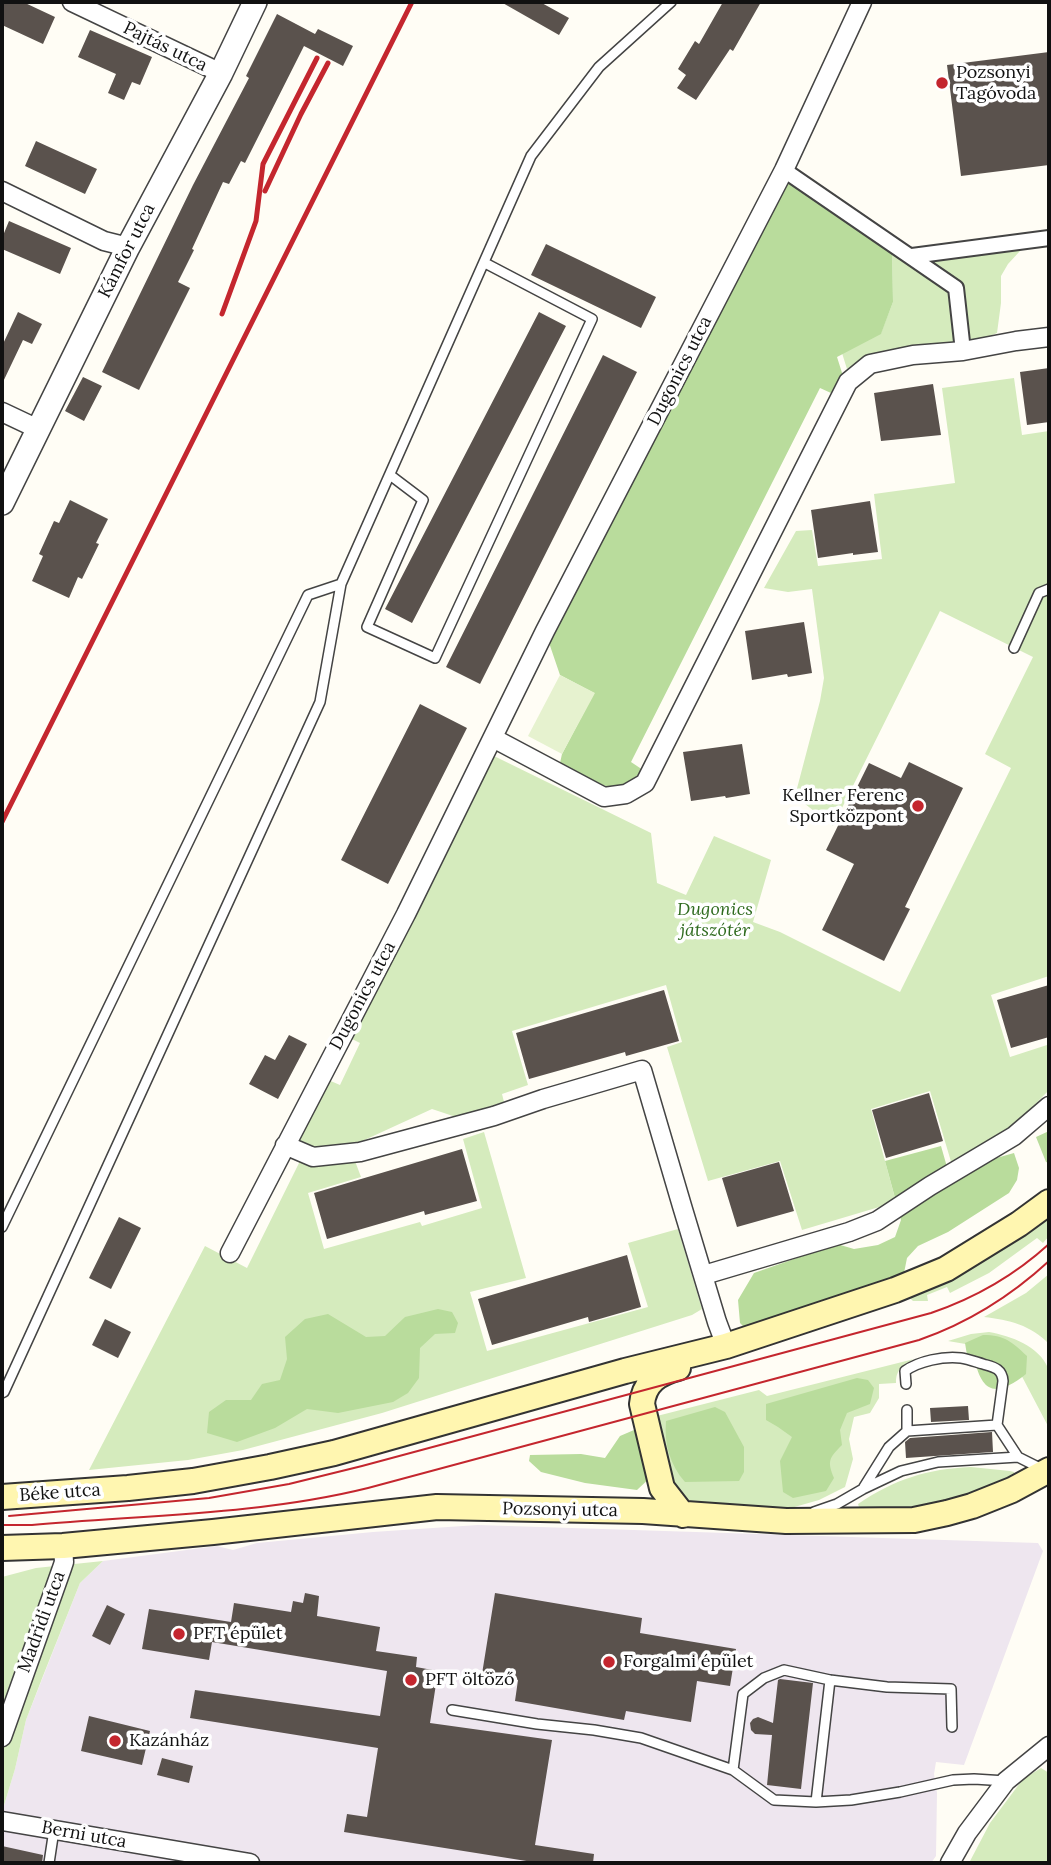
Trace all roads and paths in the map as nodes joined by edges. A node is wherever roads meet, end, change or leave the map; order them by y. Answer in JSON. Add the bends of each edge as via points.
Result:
{"nodes":[{"id":1,"x":72,"y":2,"type":"edge"},
{"id":2,"x":255,"y":2,"type":"edge"},
{"id":3,"x":671,"y":2,"type":"edge"},
{"id":4,"x":862,"y":2,"type":"edge"},
{"id":5,"x":221,"y":73,"type":"junction"},
{"id":6,"x":784,"y":170,"type":"junction"},
{"id":7,"x":2,"y":191,"type":"edge"},
{"id":8,"x":1049,"y":238,"type":"edge"},
{"id":9,"x":128,"y":247,"type":"junction"},
{"id":10,"x":912,"y":256,"type":"junction"},
{"id":11,"x":485,"y":263,"type":"junction"},
{"id":12,"x":1049,"y":337,"type":"edge"},
{"id":13,"x":963,"y":351,"type":"junction"},
{"id":14,"x":2,"y":412,"type":"edge"},
{"id":15,"x":38,"y":429,"type":"junction"},
{"id":16,"x":390,"y":475,"type":"junction"},
{"id":17,"x":2,"y":503,"type":"edge"},
{"id":18,"x":341,"y":584,"type":"junction"},
{"id":19,"x":1049,"y":589,"type":"edge"},
{"id":20,"x":1014,"y":648,"type":"dead end"},
{"id":21,"x":493,"y":738,"type":"junction"},
{"id":22,"x":1049,"y":1106,"type":"edge"},
{"id":23,"x":285,"y":1145,"type":"junction"},
{"id":24,"x":1049,"y":1202,"type":"edge"},
{"id":25,"x":2,"y":1227,"type":"edge"},
{"id":26,"x":230,"y":1253,"type":"dead end"},
{"id":27,"x":704,"y":1275,"type":"junction"},
{"id":28,"x":726,"y":1346,"type":"junction"},
{"id":29,"x":906,"y":1384,"type":"dead end"},
{"id":30,"x":2,"y":1392,"type":"edge"},
{"id":31,"x":907,"y":1410,"type":"dead end"},
{"id":32,"x":997,"y":1425,"type":"junction"},
{"id":33,"x":907,"y":1431,"type":"junction"},
{"id":34,"x":1018,"y":1457,"type":"junction"},
{"id":35,"x":1047,"y":1471,"type":"edge"},
{"id":36,"x":863,"y":1489,"type":"junction"},
{"id":37,"x":2,"y":1497,"type":"edge"},
{"id":38,"x":684,"y":1515,"type":"junction"},
{"id":39,"x":786,"y":1521,"type":"junction"},
{"id":40,"x":63,"y":1546,"type":"junction"},
{"id":41,"x":2,"y":1548,"type":"edge"},
{"id":42,"x":830,"y":1680,"type":"junction"},
{"id":43,"x":452,"y":1710,"type":"dead end"},
{"id":44,"x":952,"y":1727,"type":"dead end"},
{"id":45,"x":2,"y":1737,"type":"edge"},
{"id":46,"x":1049,"y":1746,"type":"edge"},
{"id":47,"x":733,"y":1770,"type":"junction"},
{"id":48,"x":1006,"y":1781,"type":"junction"},
{"id":49,"x":816,"y":1802,"type":"junction"},
{"id":50,"x":2,"y":1821,"type":"edge"},
{"id":51,"x":54,"y":1830,"type":"junction"},
{"id":52,"x":49,"y":1863,"type":"edge"},
{"id":53,"x":250,"y":1863,"type":"edge"},
{"id":54,"x":950,"y":1863,"type":"edge"}],
"edges":[{"from":1,"to":5,"type":"street","name":"Pajtás utca"},
{"from":2,"to":5,"type":"street","name":"Kámfor utca"},
{"from":3,"to":11,"type":"lane","via":[[599,67],[531,156]]},
{"from":4,"to":6,"type":"street","name":"Dugonics utca"},
{"from":5,"to":9,"type":"street","name":"Kámfor utca"},
{"from":6,"to":10,"type":"street"},
{"from":6,"to":21,"type":"street","name":"Dugonics utca"},
{"from":7,"to":9,"type":"street","via":[[104,241]]},
{"from":8,"to":10,"type":"street"},
{"from":9,"to":15,"type":"street","name":"Kámfor utca"},
{"from":10,"to":13,"type":"street","via":[[956,288]]},
{"from":11,"to":16,"type":"lane"},
{"from":11,"to":16,"type":"lane","via":[[592,319],[435,658],[367,627],[424,500]]},
{"from":12,"to":13,"type":"street"},
{"from":13,"to":21,"type":"street","via":[[870,364],[848,382],[645,782],[626,794],[604,797]]},
{"from":14,"to":15,"type":"street"},
{"from":15,"to":17,"type":"street","name":"Kámfor utca"},
{"from":16,"to":18,"type":"lane"},
{"from":18,"to":25,"type":"lane","via":[[308,595]]},
{"from":18,"to":30,"type":"lane","via":[[320,702]]},
{"from":19,"to":20,"type":"lane","via":[[1039,593]]},
{"from":21,"to":23,"type":"street","name":"Dugonics utca"},
{"from":22,"to":27,"type":"street","via":[[1014,1136],[877,1221]]},
{"from":23,"to":26,"type":"street","name":"Dugonics utca"},
{"from":23,"to":27,"type":"street","via":[[313,1157],[360,1152],[642,1070]]},
{"from":24,"to":28,"type":"main road","via":[[936,1274]]},
{"from":27,"to":28,"type":"street"},
{"from":28,"to":37,"type":"main road","name":"Béke utca","via":[[270,1467],[193,1481]]},
{"from":28,"to":38,"type":"main road","via":[[701,1361],[669,1370],[643,1394],[643,1412],[662,1488]]},
{"from":29,"to":32,"type":"lane","via":[[905,1371],[911,1367],[947,1358],[997,1368],[1003,1381]]},
{"from":31,"to":33,"type":"lane"},
{"from":32,"to":33,"type":"lane"},
{"from":32,"to":34,"type":"lane"},
{"from":33,"to":36,"type":"lane","via":[[889,1447]]},
{"from":34,"to":35,"type":"lane"},
{"from":34,"to":36,"type":"lane","via":[[939,1462],[901,1471]]},
{"from":35,"to":39,"type":"main road","name":"Pozsonyi utca","via":[[972,1506],[914,1520]]},
{"from":36,"to":39,"type":"lane","via":[[837,1504]]},
{"from":38,"to":39,"type":"main road","name":"Pozsonyi utca"},
{"from":38,"to":40,"type":"main road","name":"Pozsonyi utca","via":[[437,1507]]},
{"from":40,"to":41,"type":"main road"},
{"from":40,"to":45,"type":"street","name":"Madridi utca","via":[[62,1568]]},
{"from":42,"to":44,"type":"lane","via":[[951,1689]]},
{"from":42,"to":47,"type":"lane","via":[[784,1670],[764,1678],[743,1695]]},
{"from":42,"to":49,"type":"lane"},
{"from":43,"to":47,"type":"lane","via":[[641,1738]]},
{"from":46,"to":48,"type":"street"},
{"from":47,"to":49,"type":"lane","via":[[774,1800]]},
{"from":48,"to":49,"type":"lane","via":[[953,1780],[851,1800]]},
{"from":48,"to":54,"type":"street"},
{"from":50,"to":51,"type":"street","name":"Berni utca"},
{"from":51,"to":52,"type":"lane"},
{"from":51,"to":53,"type":"street","name":"Berni utca"}]}
